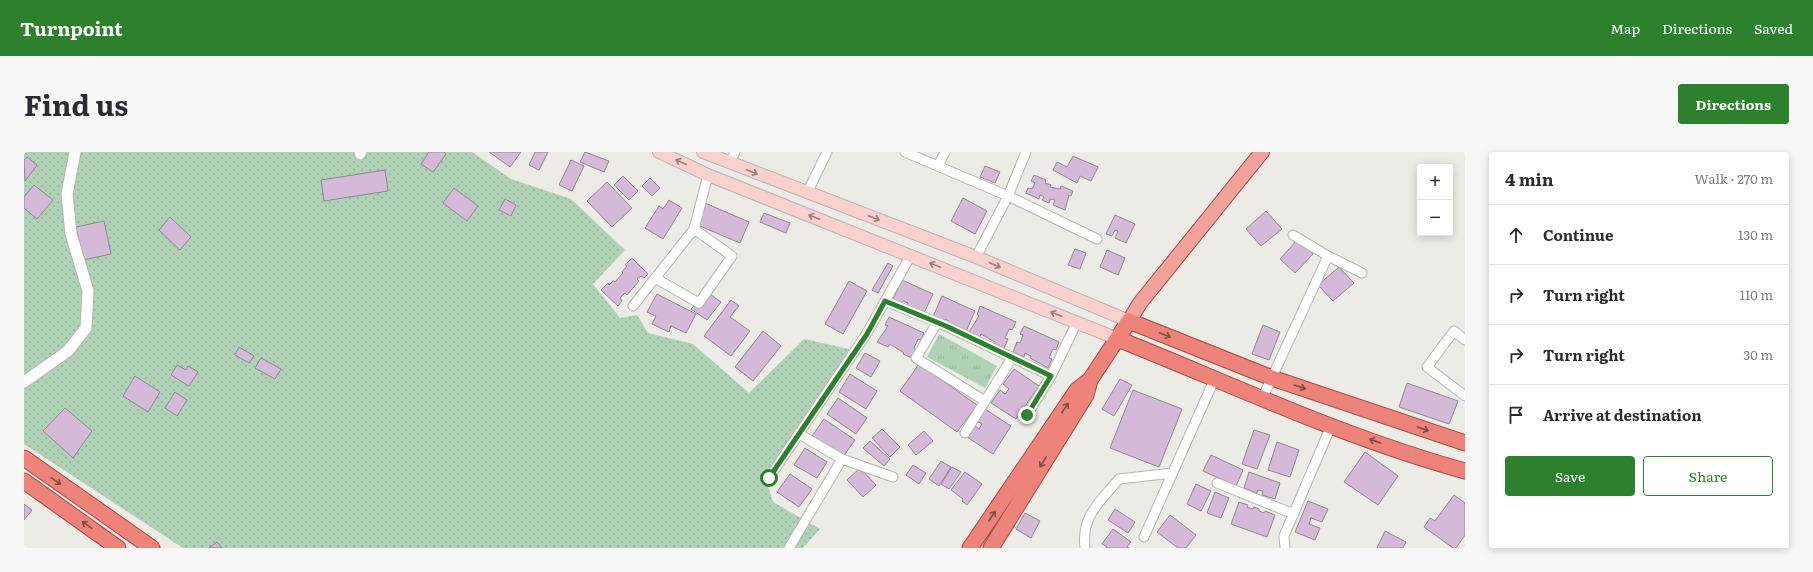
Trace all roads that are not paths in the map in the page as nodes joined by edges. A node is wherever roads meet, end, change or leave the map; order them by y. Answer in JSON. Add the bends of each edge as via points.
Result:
{"nodes":[{"id":1,"x":74,"y":152,"type":"edge"},
{"id":2,"x":359,"y":152,"type":"edge"},
{"id":3,"x":362,"y":152,"type":"edge"},
{"id":4,"x":658,"y":152,"type":"edge"},
{"id":5,"x":703,"y":152,"type":"edge"},
{"id":6,"x":736,"y":152,"type":"edge"},
{"id":7,"x":827,"y":152,"type":"edge"},
{"id":8,"x":905,"y":152,"type":"edge"},
{"id":9,"x":945,"y":152,"type":"edge"},
{"id":10,"x":1026,"y":152,"type":"edge"},
{"id":11,"x":1262,"y":152,"type":"edge"},
{"id":12,"x":730,"y":163,"type":"junction"},
{"id":13,"x":938,"y":166,"type":"junction"},
{"id":14,"x":708,"y":174,"type":"junction"},
{"id":15,"x":722,"y":180,"type":"junction"},
{"id":16,"x":807,"y":193,"type":"junction"},
{"id":17,"x":1008,"y":196,"type":"junction"},
{"id":18,"x":694,"y":229,"type":"junction"},
{"id":19,"x":1293,"y":235,"type":"dead end"},
{"id":20,"x":1097,"y":239,"type":"dead end"},
{"id":21,"x":910,"y":255,"type":"junction"},
{"id":22,"x":1328,"y":256,"type":"junction"},
{"id":23,"x":976,"y":257,"type":"junction"},
{"id":24,"x":1362,"y":273,"type":"dead end"},
{"id":25,"x":655,"y":278,"type":"junction"},
{"id":26,"x":885,"y":301,"type":"junction"},
{"id":27,"x":633,"y":306,"type":"dead end"},
{"id":28,"x":1129,"y":321,"type":"junction"},
{"id":29,"x":937,"y":322,"type":"junction"},
{"id":30,"x":1077,"y":322,"type":"junction"},
{"id":31,"x":1118,"y":339,"type":"junction"},
{"id":32,"x":1465,"y":340,"type":"edge"},
{"id":33,"x":1012,"y":358,"type":"junction"},
{"id":34,"x":1051,"y":376,"type":"junction"},
{"id":35,"x":1215,"y":378,"type":"junction"},
{"id":36,"x":1272,"y":378,"type":"junction"},
{"id":37,"x":1090,"y":380,"type":"junction"},
{"id":38,"x":24,"y":382,"type":"edge"},
{"id":39,"x":1465,"y":396,"type":"edge"},
{"id":40,"x":1263,"y":399,"type":"junction"},
{"id":41,"x":985,"y":401,"type":"junction"},
{"id":42,"x":1027,"y":415,"type":"dead end"},
{"id":43,"x":1331,"y":426,"type":"junction"},
{"id":44,"x":965,"y":433,"type":"dead end"},
{"id":45,"x":799,"y":434,"type":"junction"},
{"id":46,"x":1465,"y":444,"type":"edge"},
{"id":47,"x":24,"y":458,"type":"edge"},
{"id":48,"x":842,"y":459,"type":"junction"},
{"id":49,"x":1465,"y":471,"type":"edge"},
{"id":50,"x":1172,"y":473,"type":"junction"},
{"id":51,"x":893,"y":477,"type":"dead end"},
{"id":52,"x":769,"y":478,"type":"dead end"},
{"id":53,"x":24,"y":481,"type":"edge"},
{"id":54,"x":1217,"y":483,"type":"dead end"},
{"id":55,"x":1294,"y":514,"type":"junction"},
{"id":56,"x":1144,"y":537,"type":"dead end"},
{"id":57,"x":118,"y":548,"type":"edge"},
{"id":58,"x":152,"y":548,"type":"edge"},
{"id":59,"x":789,"y":548,"type":"edge"},
{"id":60,"x":970,"y":548,"type":"edge"},
{"id":61,"x":991,"y":548,"type":"edge"},
{"id":62,"x":1085,"y":548,"type":"edge"},
{"id":63,"x":1285,"y":548,"type":"edge"}],
"edges":[{"from":1,"to":38,"type":"street","via":[[67,194],[71,234],[88,291],[86,328],[68,351]]},
{"from":2,"to":3,"type":"street","via":[[360,155]]},
{"from":14,"to":4,"type":"main road","one_way":true},
{"from":5,"to":12,"type":"main road"},
{"from":6,"to":12,"type":"street"},
{"from":7,"to":16,"type":"street"},
{"from":8,"to":13,"type":"street"},
{"from":9,"to":13,"type":"street"},
{"from":10,"to":17,"type":"street"},
{"from":11,"to":28,"type":"main road","via":[[1140,303]]},
{"from":12,"to":15,"type":"main road"},
{"from":12,"to":16,"type":"main road","one_way":true},
{"from":13,"to":17,"type":"street"},
{"from":14,"to":15,"type":"main road"},
{"from":14,"to":18,"type":"street"},
{"from":21,"to":15,"type":"main road","one_way":true},
{"from":16,"to":23,"type":"main road","one_way":true},
{"from":17,"to":20,"type":"street"},
{"from":17,"to":23,"type":"street"},
{"from":18,"to":25,"type":"street"},
{"from":18,"to":25,"type":"street","via":[[732,256],[698,303]]},
{"from":19,"to":22,"type":"street"},
{"from":21,"to":26,"type":"street"},
{"from":30,"to":21,"type":"main road","one_way":true},
{"from":22,"to":24,"type":"street"},
{"from":22,"to":36,"type":"street"},
{"from":23,"to":28,"type":"main road","one_way":true},
{"from":25,"to":27,"type":"street"},
{"from":26,"to":29,"type":"street"},
{"from":26,"to":45,"type":"street","via":[[867,334]]},
{"from":28,"to":31,"type":"highway"},
{"from":28,"to":36,"type":"highway","one_way":true},
{"from":29,"to":33,"type":"street"},
{"from":29,"to":41,"type":"street","via":[[916,358]]},
{"from":30,"to":31,"type":"main road"},
{"from":30,"to":34,"type":"street"},
{"from":31,"to":35,"type":"highway"},
{"from":31,"to":37,"type":"highway"},
{"from":32,"to":39,"type":"street","via":[[1454,331],[1427,367]]},
{"from":33,"to":34,"type":"street"},
{"from":33,"to":41,"type":"street"},
{"from":34,"to":42,"type":"street"},
{"from":35,"to":40,"type":"highway"},
{"from":35,"to":50,"type":"street"},
{"from":36,"to":40,"type":"street"},
{"from":36,"to":46,"type":"highway","one_way":true},
{"from":60,"to":37,"type":"highway","one_way":true,"via":[[1077,390]]},
{"from":37,"to":61,"type":"highway","one_way":true,"via":[[1086,395]]},
{"from":40,"to":43,"type":"highway"},
{"from":41,"to":44,"type":"street"},
{"from":49,"to":43,"type":"highway","one_way":true},
{"from":43,"to":55,"type":"street"},
{"from":45,"to":48,"type":"street"},
{"from":45,"to":52,"type":"street"},
{"from":47,"to":58,"type":"highway","one_way":true},
{"from":48,"to":51,"type":"street"},
{"from":48,"to":59,"type":"street"},
{"from":50,"to":56,"type":"street"},
{"from":50,"to":62,"type":"street","via":[[1119,479],[1088,515]]},
{"from":57,"to":53,"type":"highway","one_way":true},
{"from":54,"to":55,"type":"street"},
{"from":55,"to":63,"type":"street","via":[[1284,536]]}]}
